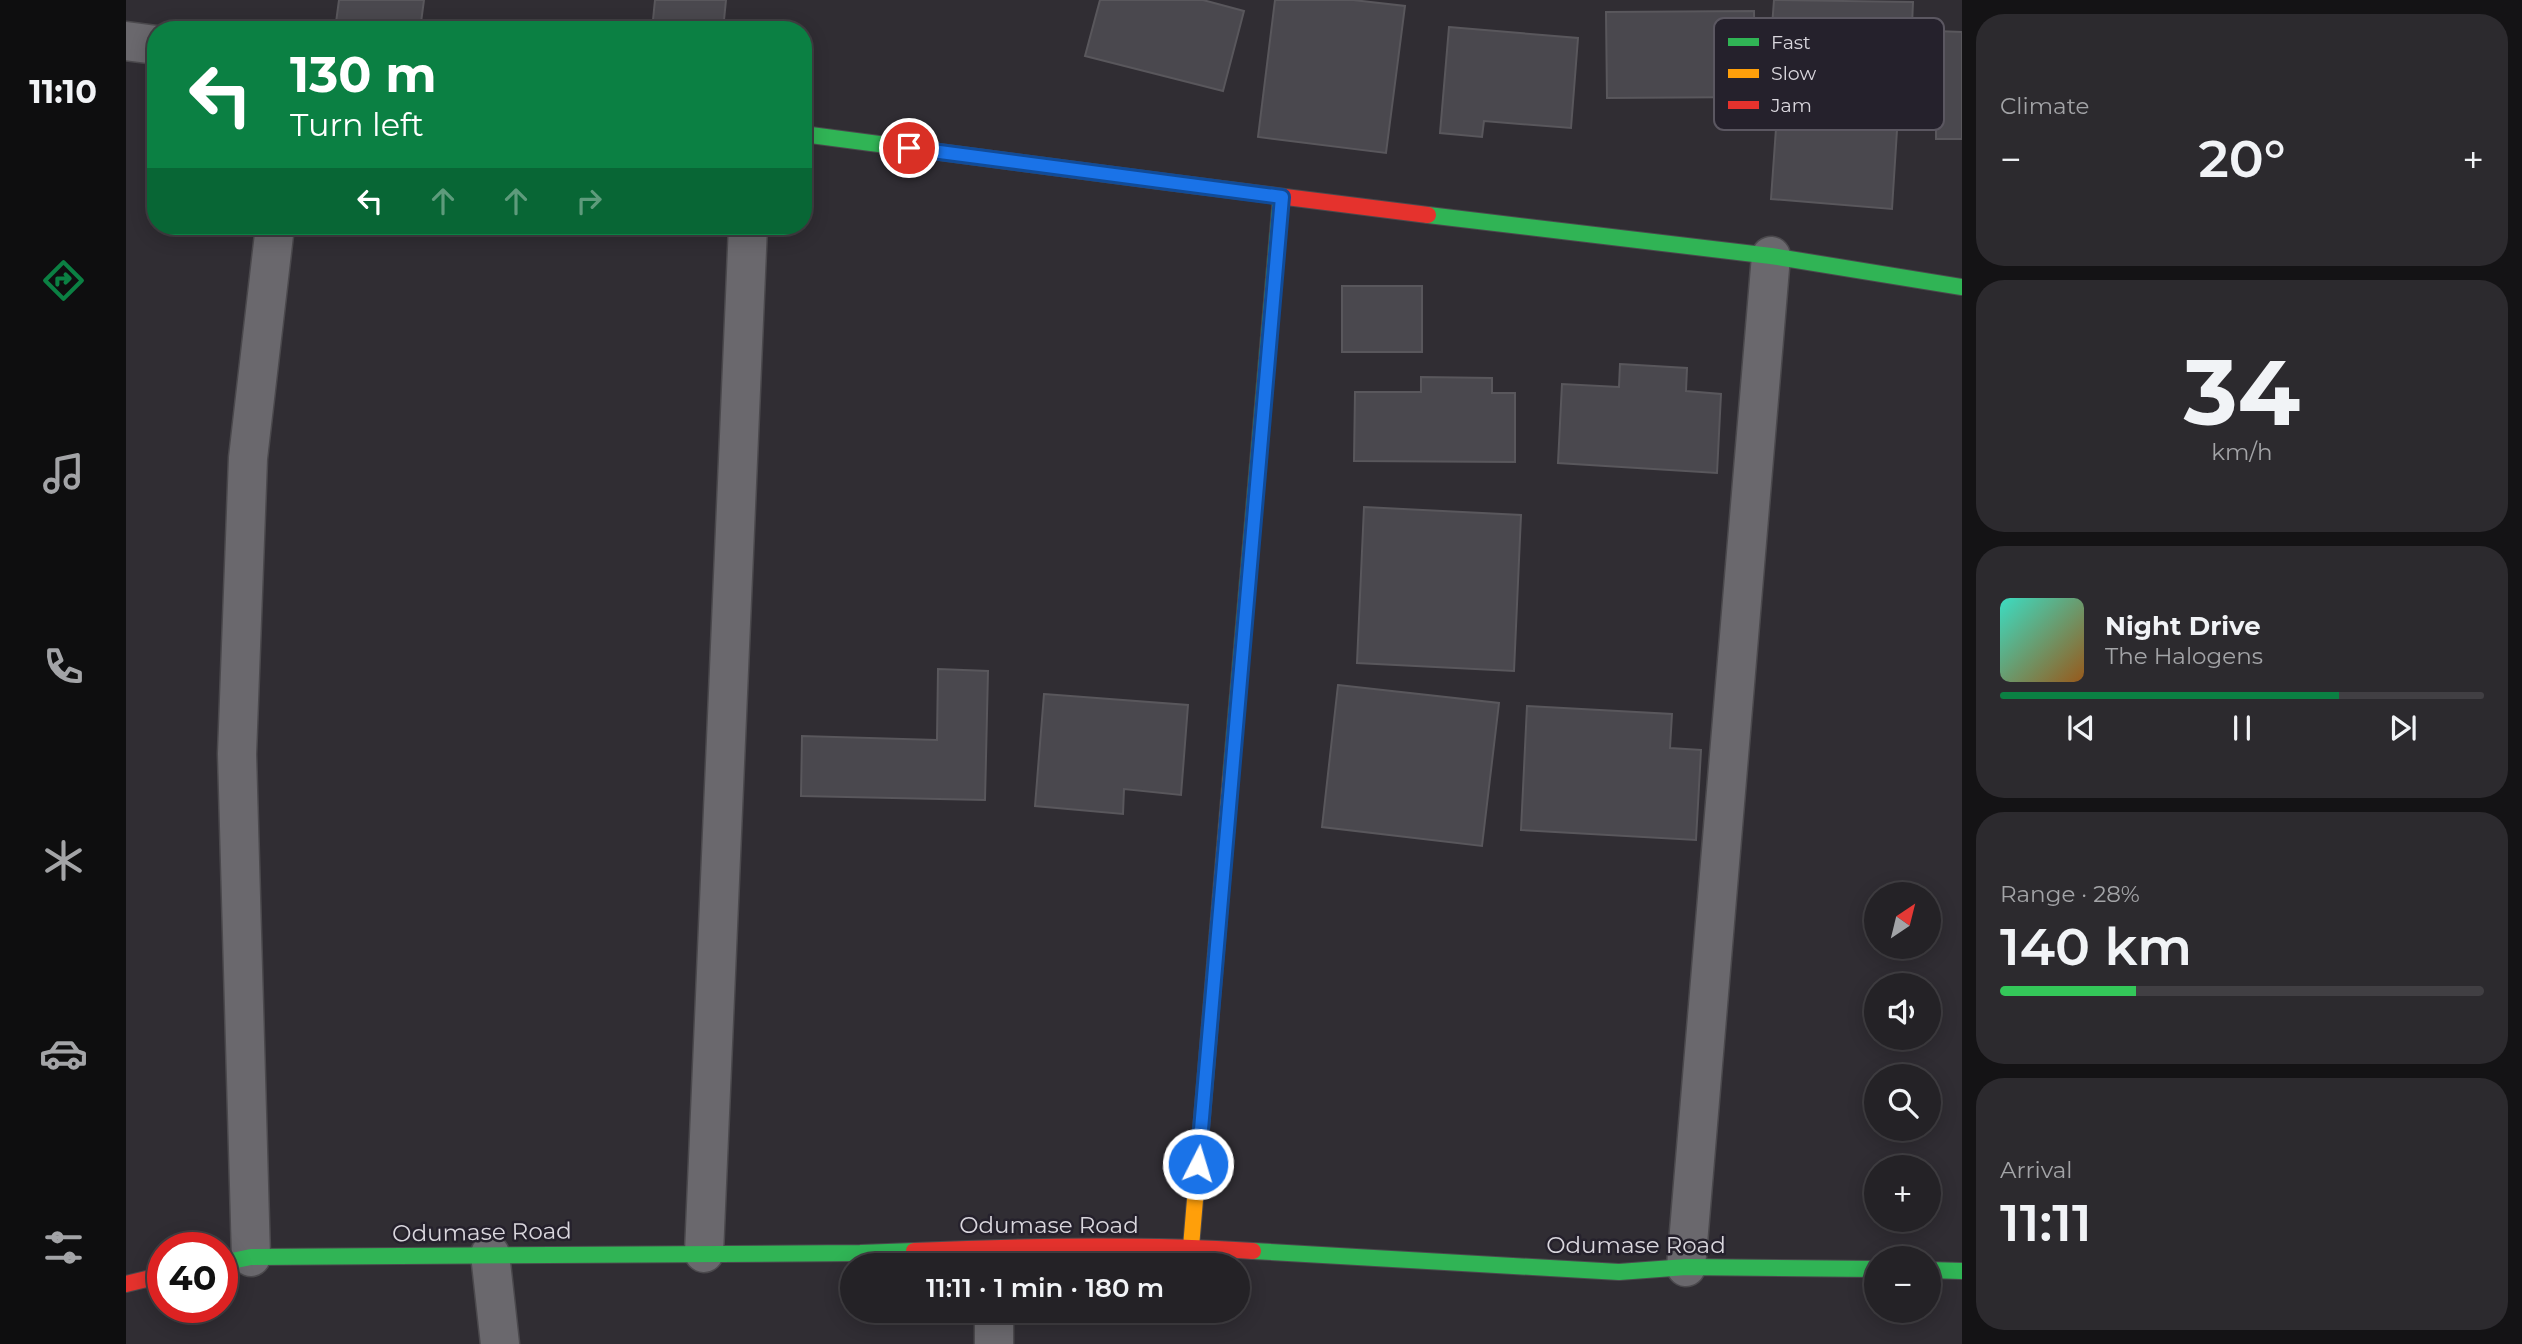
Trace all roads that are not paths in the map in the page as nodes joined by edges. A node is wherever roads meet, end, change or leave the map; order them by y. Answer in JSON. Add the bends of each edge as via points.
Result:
{"nodes":[{"id":1,"x":126,"y":41,"type":"edge"},
{"id":2,"x":147,"y":44,"type":"edge"},
{"id":3,"x":812,"y":135,"type":"edge"},
{"id":4,"x":1282,"y":197,"type":"junction"},
{"id":5,"x":274,"y":235,"type":"edge"},
{"id":6,"x":748,"y":235,"type":"edge"},
{"id":7,"x":1771,"y":256,"type":"junction"},
{"id":8,"x":1962,"y":287,"type":"edge"},
{"id":9,"x":237,"y":1232,"type":"edge"},
{"id":10,"x":1191,"y":1247,"type":"junction"},
{"id":11,"x":704,"y":1252,"type":"junction"},
{"id":12,"x":860,"y":1253,"type":"edge"},
{"id":13,"x":1060,"y":1253,"type":"edge"},
{"id":14,"x":490,"y":1254,"type":"junction"},
{"id":15,"x":238,"y":1260,"type":"edge"},
{"id":16,"x":1686,"y":1267,"type":"junction"},
{"id":17,"x":1864,"y":1269,"type":"edge"},
{"id":18,"x":1941,"y":1270,"type":"edge"},
{"id":19,"x":1962,"y":1270,"type":"edge"},
{"id":20,"x":147,"y":1279,"type":"edge"},
{"id":21,"x":126,"y":1284,"type":"edge"},
{"id":22,"x":994,"y":1323,"type":"edge"},
{"id":23,"x":500,"y":1344,"type":"edge"},
{"id":24,"x":993,"y":1344,"type":"edge"}],
"edges":[{"from":1,"to":2,"type":"street"},
{"from":3,"to":4,"type":"street"},
{"from":4,"to":7,"type":"street"},
{"from":4,"to":10,"type":"street"},
{"from":5,"to":9,"type":"street","via":[[248,458],[237,754]]},
{"from":6,"to":11,"type":"street"},
{"from":7,"to":8,"type":"street"},
{"from":7,"to":16,"type":"street"},
{"from":10,"to":13,"type":"street","name":"Odumase Road"},
{"from":10,"to":16,"type":"street","name":"Odumase Road","via":[[1619,1272]]},
{"from":11,"to":12,"type":"street","name":"Odumase Road"},
{"from":11,"to":14,"type":"street","name":"Odumase Road"},
{"from":14,"to":15,"type":"street","name":"Odumase Road"},
{"from":14,"to":23,"type":"street"},
{"from":16,"to":17,"type":"street","name":"Odumase Road"},
{"from":18,"to":19,"type":"street"},
{"from":20,"to":21,"type":"street"},
{"from":22,"to":24,"type":"street"}]}
